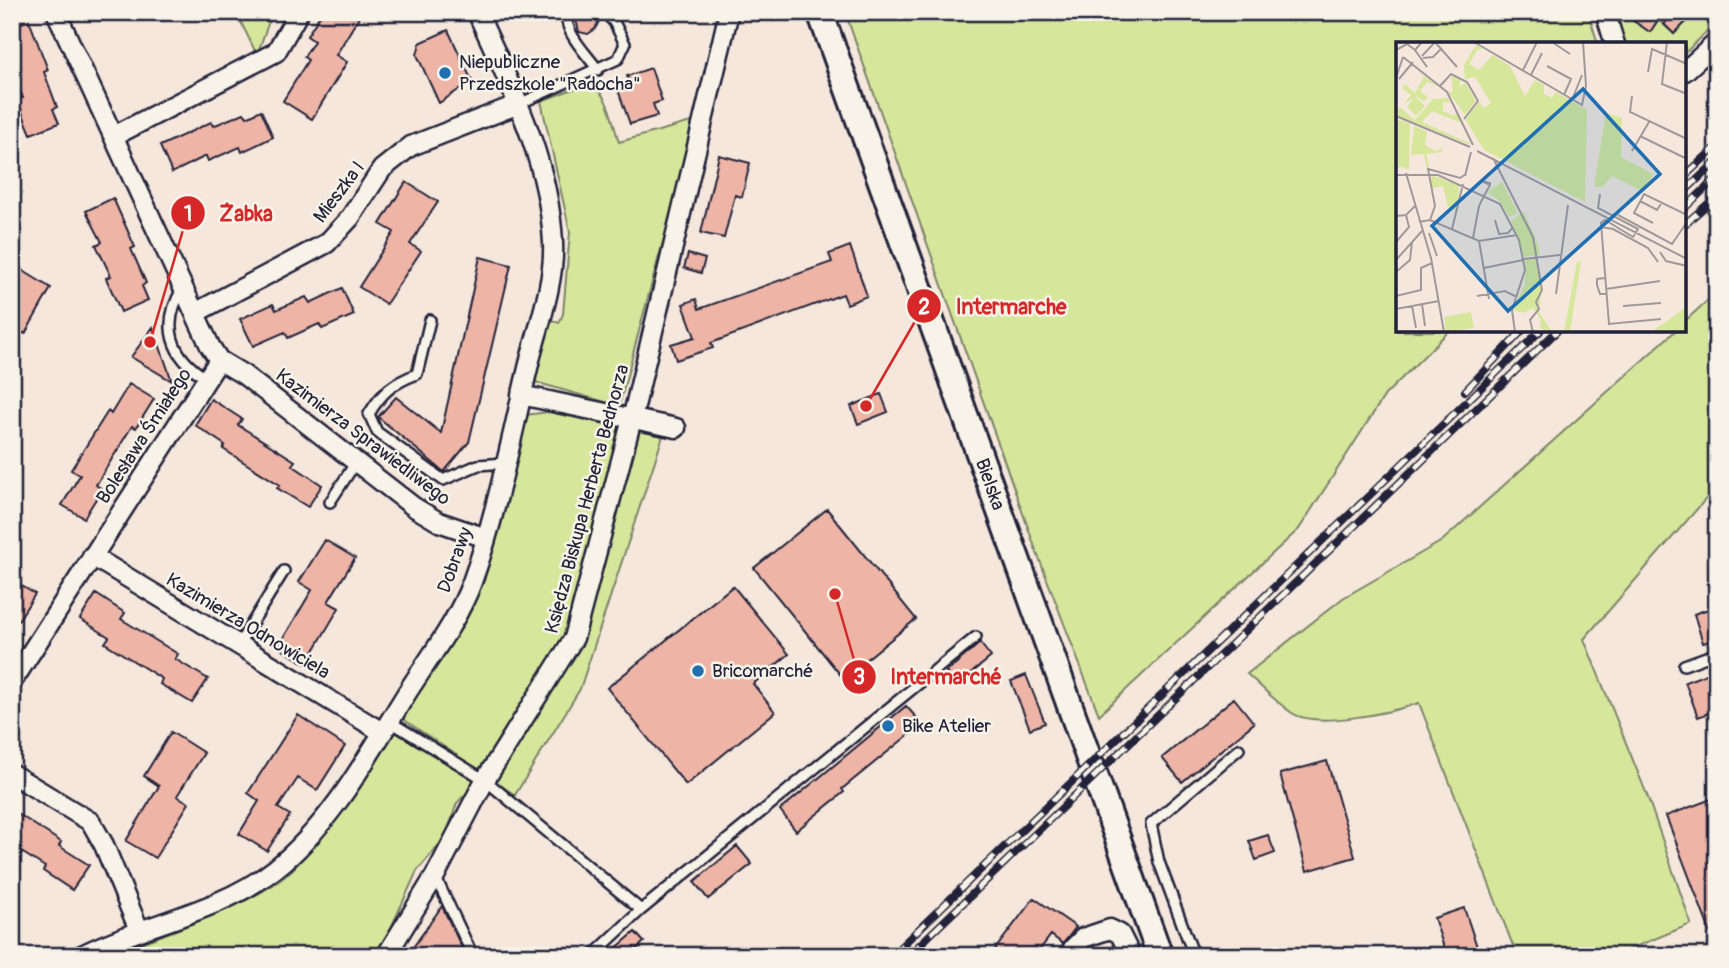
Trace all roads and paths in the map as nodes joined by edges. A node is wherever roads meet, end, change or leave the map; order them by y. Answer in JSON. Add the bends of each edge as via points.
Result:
{"nodes":[{"id":1,"x":56,"y":12,"type":"edge"},
{"id":2,"x":299,"y":12,"type":"edge"},
{"id":3,"x":477,"y":12,"type":"edge"},
{"id":4,"x":567,"y":12,"type":"edge"},
{"id":5,"x":604,"y":12,"type":"edge"},
{"id":6,"x":729,"y":12,"type":"edge"},
{"id":7,"x":820,"y":12,"type":"edge"},
{"id":8,"x":1605,"y":12,"type":"edge"},
{"id":9,"x":1613,"y":38,"type":"edge"},
{"id":10,"x":1717,"y":42,"type":"edge"},
{"id":11,"x":598,"y":69,"type":"junction"},
{"id":12,"x":1687,"y":69,"type":"edge"},
{"id":13,"x":519,"y":104,"type":"junction"},
{"id":14,"x":114,"y":136,"type":"junction"},
{"id":15,"x":183,"y":288,"type":"junction"},
{"id":16,"x":195,"y":313,"type":"junction"},
{"id":17,"x":430,"y":320,"type":"dead end"},
{"id":18,"x":219,"y":360,"type":"junction"},
{"id":19,"x":206,"y":378,"type":"junction"},
{"id":20,"x":521,"y":396,"type":"junction"},
{"id":21,"x":632,"y":419,"type":"junction"},
{"id":22,"x":676,"y":428,"type":"dead end"},
{"id":23,"x":356,"y":462,"type":"junction"},
{"id":24,"x":505,"y":463,"type":"junction"},
{"id":25,"x":330,"y":502,"type":"dead end"},
{"id":26,"x":486,"y":538,"type":"junction"},
{"id":27,"x":92,"y":556,"type":"junction"},
{"id":28,"x":284,"y":571,"type":"dead end"},
{"id":29,"x":976,"y":637,"type":"dead end"},
{"id":30,"x":239,"y":644,"type":"junction"},
{"id":31,"x":1717,"y":653,"type":"edge"},
{"id":32,"x":1684,"y":665,"type":"dead end"},
{"id":33,"x":12,"y":682,"type":"edge"},
{"id":34,"x":386,"y":727,"type":"junction"},
{"id":35,"x":1239,"y":749,"type":"dead end"},
{"id":36,"x":12,"y":774,"type":"edge"},
{"id":37,"x":485,"y":780,"type":"junction"},
{"id":38,"x":435,"y":876,"type":"junction"},
{"id":39,"x":641,"y":910,"type":"junction"},
{"id":40,"x":139,"y":930,"type":"junction"},
{"id":41,"x":1070,"y":952,"type":"edge"},
{"id":42,"x":80,"y":956,"type":"edge"},
{"id":43,"x":387,"y":956,"type":"edge"},
{"id":44,"x":473,"y":956,"type":"edge"},
{"id":45,"x":592,"y":956,"type":"edge"},
{"id":46,"x":1131,"y":956,"type":"edge"},
{"id":47,"x":1160,"y":956,"type":"edge"},
{"id":48,"x":1194,"y":956,"type":"edge"}],
"edges":[{"from":1,"to":14,"type":"street","name":"Bolesława Śmiałego"},
{"from":2,"to":14,"type":"street","via":[[276,52]]},
{"from":3,"to":13,"type":"street","name":"Dobrawy"},
{"from":4,"to":11,"type":"lane","via":[[565,20],[574,38]]},
{"from":5,"to":11,"type":"lane","via":[[625,44],[618,59]]},
{"from":6,"to":21,"type":"street","name":"Księdza Biskupa Herberta Bednorza"},
{"from":7,"to":47,"type":"main road","name":"Bielska"},
{"from":8,"to":9,"type":"street"},
{"from":10,"to":12,"type":"street"},
{"from":11,"to":13,"type":"lane"},
{"from":13,"to":16,"type":"street","name":"Mieszka I","via":[[411,146],[382,169],[350,218],[327,243]]},
{"from":13,"to":20,"type":"street","name":"Dobrawy","via":[[542,173],[553,246],[550,278]]},
{"from":14,"to":15,"type":"street","name":"Bolesława Śmiałego"},
{"from":15,"to":16,"type":"street","name":"Bolesława Śmiałego"},
{"from":15,"to":19,"type":"lane","via":[[175,302],[171,334],[187,367]]},
{"from":16,"to":18,"type":"street","name":"Bolesława Śmiałego"},
{"from":17,"to":24,"type":"lane","via":[[417,374],[381,394],[369,414],[377,432],[443,480],[478,465]]},
{"from":18,"to":19,"type":"street","name":"Bolesława Śmiałego"},
{"from":18,"to":23,"type":"street","name":"Kazimierza Sprawiedliwego"},
{"from":19,"to":27,"type":"street","name":"Bolesława Śmiałego"},
{"from":20,"to":21,"type":"street"},
{"from":20,"to":24,"type":"street","name":"Dobrawy"},
{"from":21,"to":22,"type":"street"},
{"from":21,"to":37,"type":"street","name":"Księdza Biskupa Herberta Bednorza","via":[[574,638]]},
{"from":23,"to":25,"type":"lane"},
{"from":23,"to":26,"type":"street","name":"Kazimierza Sprawiedliwego","via":[[439,522]]},
{"from":24,"to":26,"type":"street","name":"Dobrawy"},
{"from":26,"to":34,"type":"street","name":"Dobrawy","via":[[455,618]]},
{"from":27,"to":30,"type":"street","name":"Kazimierza Odnowiciela"},
{"from":27,"to":33,"type":"street","name":"Bolesława Śmiałego"},
{"from":28,"to":30,"type":"lane"},
{"from":29,"to":39,"type":"lane"},
{"from":30,"to":34,"type":"street","name":"Kazimierza Odnowiciela"},
{"from":31,"to":32,"type":"lane"},
{"from":34,"to":37,"type":"lane"},
{"from":34,"to":40,"type":"street","name":"Dobrawy","via":[[327,815],[278,866],[229,898]]},
{"from":35,"to":48,"type":"lane","via":[[1151,824],[1159,862]]},
{"from":36,"to":40,"type":"street","via":[[91,822]]},
{"from":37,"to":38,"type":"street","name":"Księdza Biskupa Herberta Bednorza"},
{"from":37,"to":39,"type":"lane"},
{"from":38,"to":43,"type":"street","name":"Księdza Biskupa Herberta Bednorza"},
{"from":38,"to":44,"type":"lane"},
{"from":39,"to":45,"type":"lane"},
{"from":40,"to":42,"type":"street","name":"Dobrawy"},
{"from":41,"to":46,"type":"street","via":[[1083,938],[1110,929],[1120,934]]}]}
